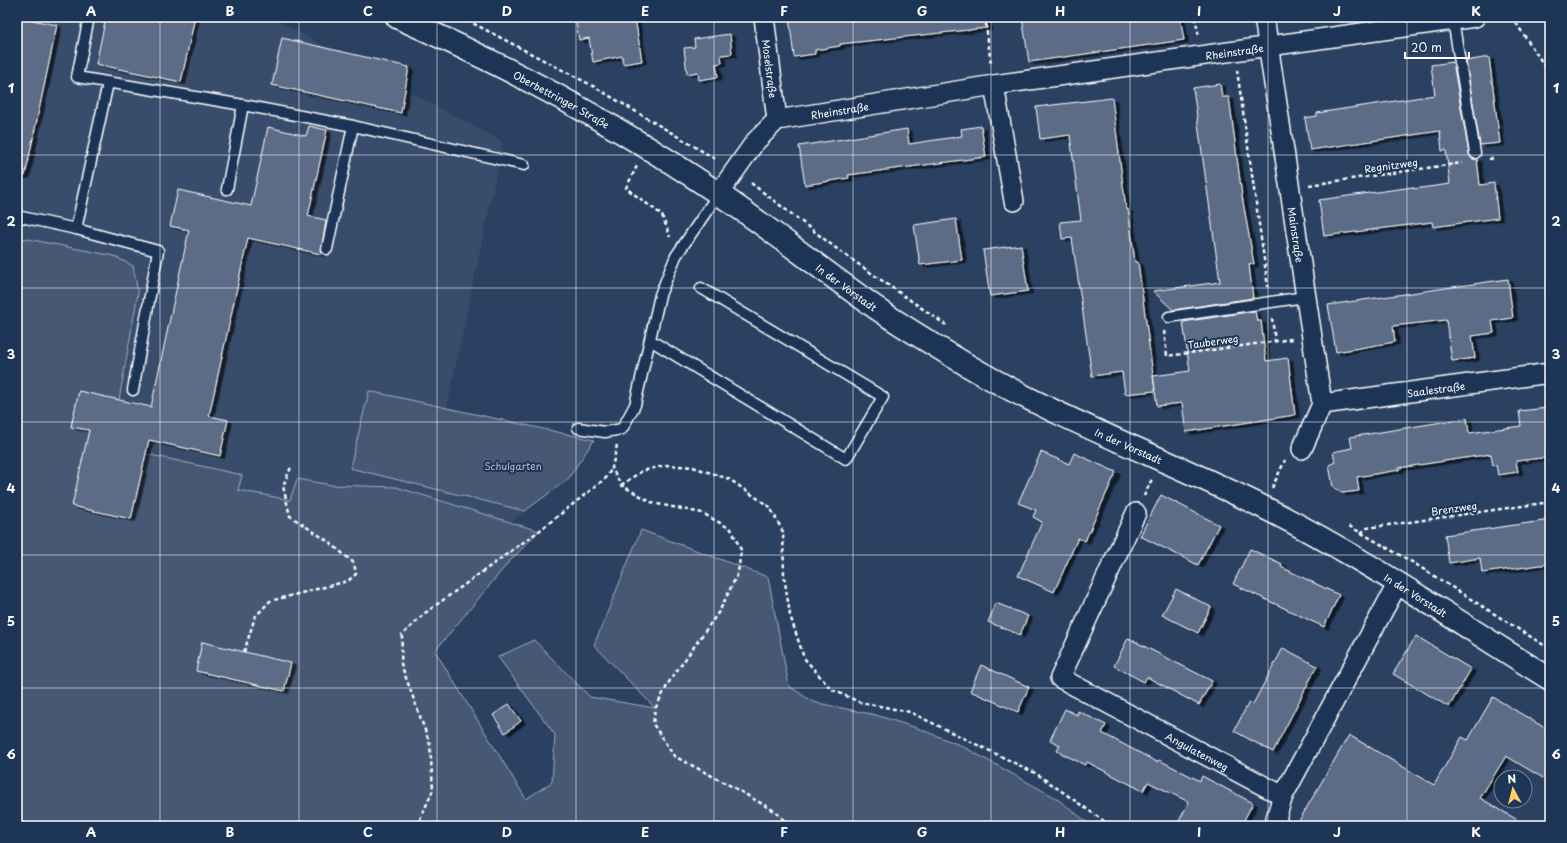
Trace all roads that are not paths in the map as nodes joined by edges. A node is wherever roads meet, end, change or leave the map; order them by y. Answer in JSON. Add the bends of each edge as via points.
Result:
{"nodes":[{"id":1,"x":89,"y":17,"type":"edge"},
{"id":2,"x":397,"y":17,"type":"edge"},
{"id":3,"x":764,"y":17,"type":"edge"},
{"id":4,"x":1264,"y":17,"type":"edge"},
{"id":5,"x":1475,"y":17,"type":"edge"},
{"id":6,"x":1453,"y":20,"type":"junction"},
{"id":7,"x":1268,"y":46,"type":"junction"},
{"id":8,"x":108,"y":82,"type":"junction"},
{"id":9,"x":994,"y":85,"type":"junction"},
{"id":10,"x":243,"y":105,"type":"junction"},
{"id":11,"x":777,"y":120,"type":"junction"},
{"id":12,"x":353,"y":126,"type":"junction"},
{"id":13,"x":1475,"y":152,"type":"dead end"},
{"id":14,"x":524,"y":165,"type":"dead end"},
{"id":15,"x":227,"y":189,"type":"dead end"},
{"id":16,"x":719,"y":194,"type":"junction"},
{"id":17,"x":1014,"y":201,"type":"dead end"},
{"id":18,"x":17,"y":216,"type":"edge"},
{"id":19,"x":76,"y":229,"type":"junction"},
{"id":20,"x":328,"y":249,"type":"dead end"},
{"id":21,"x":701,"y":288,"type":"dead end"},
{"id":22,"x":1305,"y":297,"type":"junction"},
{"id":23,"x":1169,"y":317,"type":"dead end"},
{"id":24,"x":650,"y":340,"type":"junction"},
{"id":25,"x":1550,"y":373,"type":"edge"},
{"id":26,"x":133,"y":390,"type":"dead end"},
{"id":27,"x":1322,"y":404,"type":"junction"},
{"id":28,"x":578,"y":428,"type":"dead end"},
{"id":29,"x":1302,"y":449,"type":"road end"},
{"id":30,"x":1136,"y":513,"type":"road end"},
{"id":31,"x":1398,"y":583,"type":"junction"},
{"id":32,"x":1550,"y":679,"type":"edge"},
{"id":33,"x":1283,"y":796,"type":"junction"},
{"id":34,"x":1279,"y":826,"type":"edge"}],
"edges":[{"from":1,"to":8,"type":"lane","via":[[77,77]]},
{"from":2,"to":16,"type":"street","name":"Oberbettringer Straße","via":[[520,76],[647,148]]},
{"from":3,"to":11,"type":"street","name":"Moselstraße"},
{"from":4,"to":7,"type":"street","name":"Mainstraße"},
{"from":5,"to":6,"type":"street","name":"Rheinstraße"},
{"from":6,"to":7,"type":"street","name":"Rheinstraße"},
{"from":6,"to":13,"type":"lane"},
{"from":7,"to":9,"type":"street","name":"Rheinstraße"},
{"from":7,"to":22,"type":"street","name":"Mainstraße"},
{"from":8,"to":10,"type":"lane"},
{"from":8,"to":19,"type":"lane"},
{"from":9,"to":11,"type":"street","name":"Rheinstraße"},
{"from":9,"to":17,"type":"street"},
{"from":10,"to":12,"type":"lane"},
{"from":10,"to":15,"type":"lane"},
{"from":11,"to":16,"type":"street","via":[[755,142]]},
{"from":12,"to":14,"type":"lane"},
{"from":12,"to":20,"type":"lane"},
{"from":16,"to":24,"type":"lane","via":[[676,256],[660,295]]},
{"from":16,"to":31,"type":"street","name":"In der Vorstadt","via":[[882,312],[998,383],[1262,507]]},
{"from":18,"to":19,"type":"lane"},
{"from":19,"to":26,"type":"lane","via":[[158,251]]},
{"from":21,"to":24,"type":"lane","via":[[883,398],[846,459]]},
{"from":22,"to":23,"type":"lane"},
{"from":22,"to":27,"type":"street","name":"Mainstraße"},
{"from":24,"to":28,"type":"lane","via":[[635,405],[622,429],[604,432]]},
{"from":25,"to":27,"type":"street","name":"Saalestraße"},
{"from":27,"to":29,"type":"street"},
{"from":30,"to":33,"type":"street","name":"Angulatenweg","via":[[1060,678]]},
{"from":31,"to":32,"type":"street","name":"In der Vorstadt"},
{"from":31,"to":33,"type":"street"},
{"from":33,"to":34,"type":"street","via":[[1276,818]]}]}
